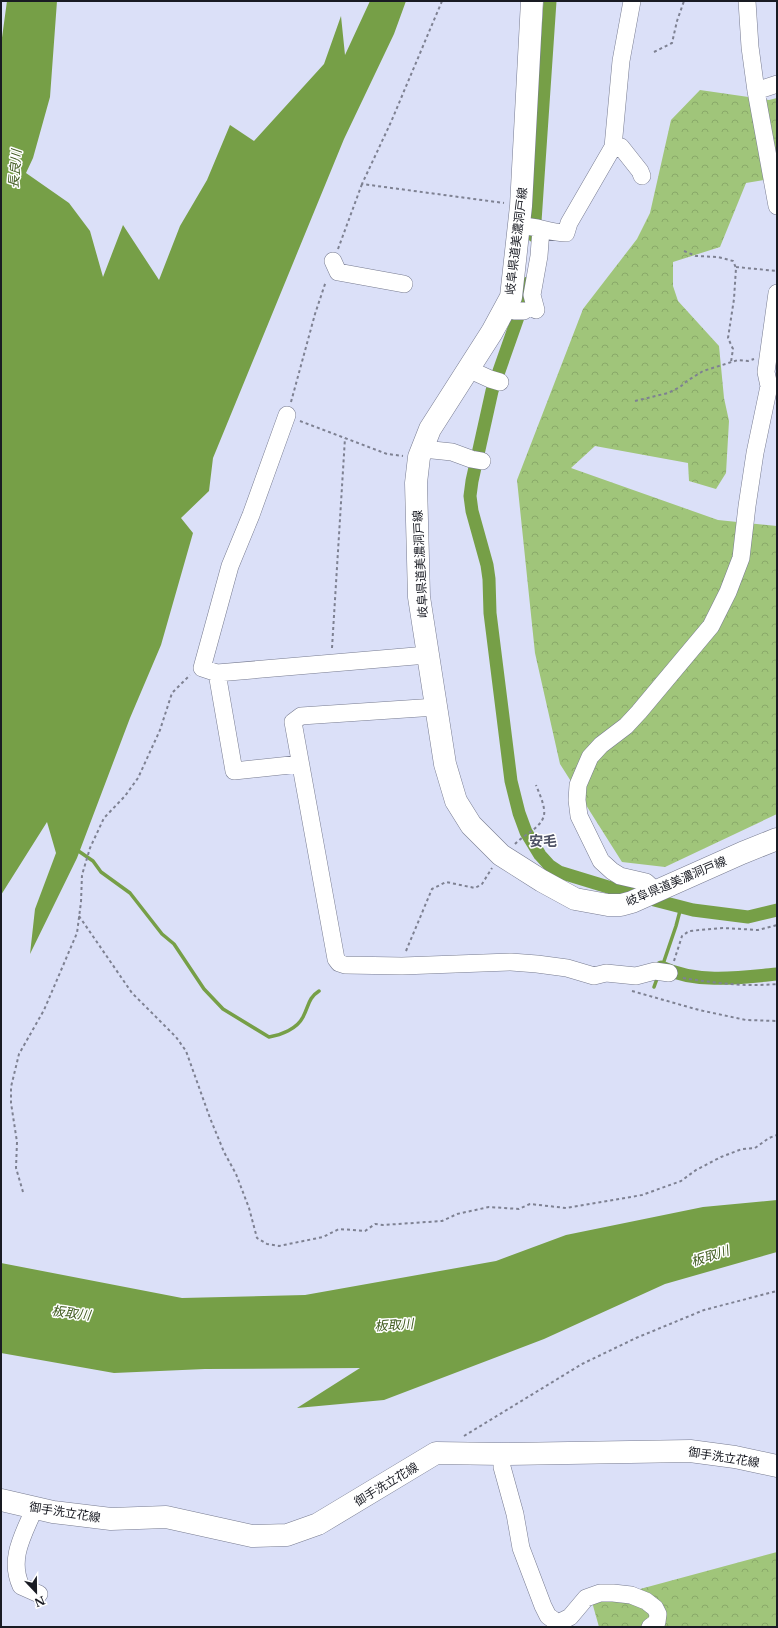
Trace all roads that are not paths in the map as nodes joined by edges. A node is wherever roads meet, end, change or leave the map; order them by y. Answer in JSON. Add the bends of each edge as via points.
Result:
{"nodes":[{"id":1,"x":532,"y":1,"type":"edge"},
{"id":2,"x":632,"y":1,"type":"edge"},
{"id":3,"x":747,"y":1,"type":"edge"},
{"id":4,"x":777,"y":84,"type":"edge"},
{"id":5,"x":756,"y":91,"type":"junction"},
{"id":6,"x":613,"y":147,"type":"junction"},
{"id":7,"x":642,"y":176,"type":"dead end"},
{"id":8,"x":777,"y":206,"type":"edge"},
{"id":9,"x":529,"y":222,"type":"junction"},
{"id":10,"x":333,"y":261,"type":"road end"},
{"id":11,"x":404,"y":284,"type":"dead end"},
{"id":12,"x":777,"y":293,"type":"edge"},
{"id":13,"x":520,"y":310,"type":"junction"},
{"id":14,"x":468,"y":369,"type":"junction"},
{"id":15,"x":495,"y":381,"type":"dead end"},
{"id":16,"x":287,"y":415,"type":"road end"},
{"id":17,"x":421,"y":453,"type":"junction"},
{"id":18,"x":477,"y":460,"type":"dead end"},
{"id":19,"x":427,"y":655,"type":"junction"},
{"id":20,"x":209,"y":671,"type":"junction"},
{"id":21,"x":436,"y":707,"type":"junction"},
{"id":22,"x":300,"y":764,"type":"junction"},
{"id":23,"x":777,"y":839,"type":"edge"},
{"id":24,"x":655,"y":893,"type":"junction"},
{"id":25,"x":669,"y":973,"type":"road end"},
{"id":26,"x":502,"y":1454,"type":"junction"},
{"id":27,"x":777,"y":1466,"type":"edge"},
{"id":28,"x":1,"y":1500,"type":"edge"},
{"id":29,"x":35,"y":1508,"type":"junction"},
{"id":30,"x":39,"y":1594,"type":"dead end"},
{"id":31,"x":556,"y":1624,"type":"edge"},
{"id":32,"x":650,"y":1627,"type":"edge"}],
"edges":[{"from":1,"to":9,"type":"main road","name":"岐阜県道美濃洞戸線"},
{"from":2,"to":6,"type":"street","via":[[621,61]]},
{"from":3,"to":5,"type":"street"},
{"from":4,"to":5,"type":"street"},
{"from":5,"to":8,"type":"street"},
{"from":6,"to":7,"type":"street","via":[[621,147]]},
{"from":6,"to":9,"type":"street","via":[[569,223],[566,233],[558,233]]},
{"from":9,"to":13,"type":"main road","name":"岐阜県道美濃洞戸線","via":[[511,297]]},
{"from":9,"to":13,"type":"street","via":[[539,256],[532,295]]},
{"from":10,"to":11,"type":"street","via":[[338,272]]},
{"from":12,"to":24,"type":"street","via":[[766,372],[769,386],[755,453],[741,558],[728,592],[711,626],[630,721],[590,757],[578,786],[579,816],[601,861],[620,876],[646,882]]},
{"from":13,"to":14,"type":"main road","name":"岐阜県道美濃洞戸線","via":[[492,332]]},
{"from":14,"to":15,"type":"street"},
{"from":14,"to":17,"type":"main road","name":"岐阜県道美濃洞戸線","via":[[430,429]]},
{"from":16,"to":20,"type":"street","via":[[230,566]]},
{"from":17,"to":18,"type":"street","via":[[452,452]]},
{"from":17,"to":19,"type":"main road","name":"岐阜県道美濃洞戸線","via":[[416,482],[419,582]]},
{"from":19,"to":20,"type":"street"},
{"from":19,"to":21,"type":"main road","name":"岐阜県道美濃洞戸線"},
{"from":20,"to":22,"type":"street","via":[[234,771]]},
{"from":21,"to":22,"type":"street","via":[[301,716],[293,722]]},
{"from":21,"to":24,"type":"main road","name":"岐阜県道美濃洞戸線","via":[[445,764],[456,801],[471,825],[502,856],[575,899],[621,905]]},
{"from":22,"to":25,"type":"street","via":[[336,959],[339,963],[402,966],[511,962],[567,968],[594,976],[606,973],[636,976],[655,971]]},
{"from":23,"to":24,"type":"main road","name":"岐阜県道美濃洞戸線"},
{"from":26,"to":27,"type":"main road","name":"御手洗立花線","via":[[690,1451]]},
{"from":26,"to":29,"type":"main road","name":"御手洗立花線","via":[[436,1452],[318,1524],[287,1535],[252,1536],[166,1517],[111,1519]]},
{"from":26,"to":31,"type":"street","via":[[502,1467],[521,1548],[543,1606]]},
{"from":28,"to":29,"type":"main road","name":"御手洗立花線"},
{"from":29,"to":30,"type":"street","via":[[16,1555],[16,1576],[21,1586]]},
{"from":31,"to":32,"type":"street","via":[[570,1616],[586,1598],[600,1593],[613,1593],[631,1595],[655,1608],[658,1614],[657,1622]]}]}
